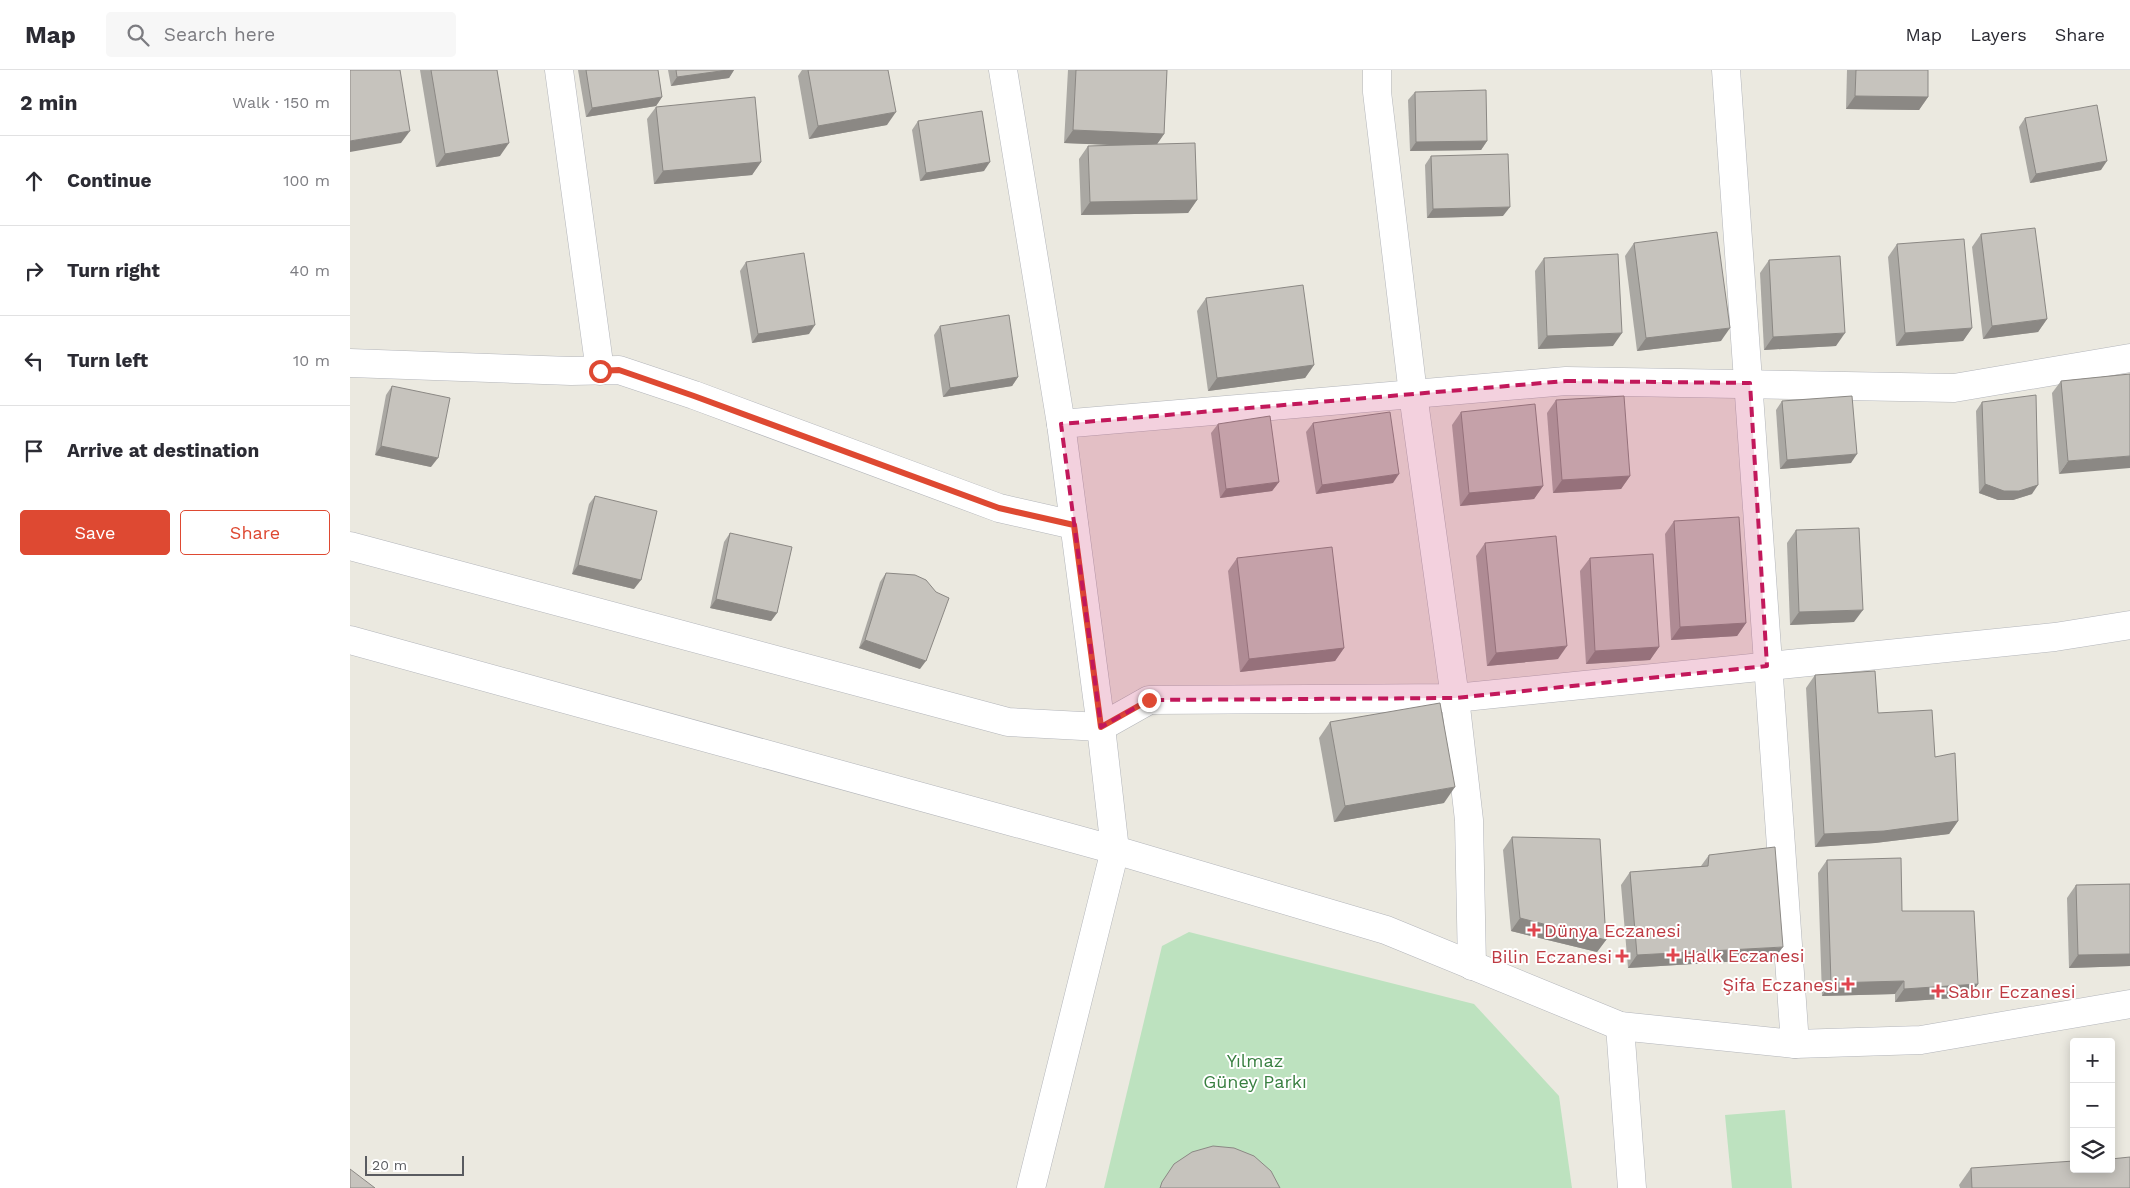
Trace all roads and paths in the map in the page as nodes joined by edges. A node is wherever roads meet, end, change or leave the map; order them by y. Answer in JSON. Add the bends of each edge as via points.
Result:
{"nodes":[{"id":1,"x":559,"y":70,"type":"edge"},
{"id":2,"x":1003,"y":70,"type":"edge"},
{"id":3,"x":1377,"y":70,"type":"edge"},
{"id":4,"x":1726,"y":70,"type":"edge"},
{"id":5,"x":2130,"y":358,"type":"edge"},
{"id":6,"x":350,"y":363,"type":"edge"},
{"id":7,"x":600,"y":371,"type":"junction"},
{"id":8,"x":1750,"y":383,"type":"junction"},
{"id":9,"x":1414,"y":394,"type":"junction"},
{"id":10,"x":1061,"y":424,"type":"junction"},
{"id":11,"x":1074,"y":525,"type":"junction"},
{"id":12,"x":350,"y":546,"type":"edge"},
{"id":13,"x":2130,"y":625,"type":"edge"},
{"id":14,"x":350,"y":640,"type":"edge"},
{"id":15,"x":1767,"y":666,"type":"junction"},
{"id":16,"x":1456,"y":698,"type":"junction"},
{"id":17,"x":1101,"y":727,"type":"junction"},
{"id":18,"x":1115,"y":850,"type":"junction"},
{"id":19,"x":1472,"y":966,"type":"junction"},
{"id":20,"x":2130,"y":1004,"type":"edge"},
{"id":21,"x":1620,"y":1026,"type":"junction"},
{"id":22,"x":1795,"y":1044,"type":"junction"},
{"id":23,"x":1031,"y":1188,"type":"edge"},
{"id":24,"x":1632,"y":1188,"type":"edge"}],
"edges":[{"from":1,"to":7,"type":"street"},
{"from":2,"to":10,"type":"street"},
{"from":3,"to":9,"type":"street"},
{"from":4,"to":8,"type":"street"},
{"from":5,"to":8,"type":"street","via":[[1954,388]]},
{"from":6,"to":7,"type":"street"},
{"from":7,"to":11,"type":"street","via":[[619,370],[999,508]]},
{"from":8,"to":9,"type":"street","via":[[1566,381]]},
{"from":8,"to":15,"type":"street"},
{"from":9,"to":10,"type":"street"},
{"from":9,"to":16,"type":"street"},
{"from":10,"to":11,"type":"street"},
{"from":11,"to":17,"type":"street"},
{"from":12,"to":17,"type":"street","via":[[1008,722]]},
{"from":13,"to":15,"type":"street","via":[[2055,637]]},
{"from":14,"to":18,"type":"street"},
{"from":15,"to":16,"type":"street"},
{"from":15,"to":22,"type":"street"},
{"from":16,"to":17,"type":"street","via":[[1149,700]]},
{"from":16,"to":19,"type":"street","via":[[1469,820]]},
{"from":17,"to":18,"type":"street"},
{"from":18,"to":19,"type":"street","via":[[1386,930]]},
{"from":18,"to":23,"type":"street"},
{"from":19,"to":21,"type":"street"},
{"from":20,"to":22,"type":"street","via":[[1921,1040]]},
{"from":21,"to":22,"type":"street"},
{"from":21,"to":24,"type":"street"}]}
